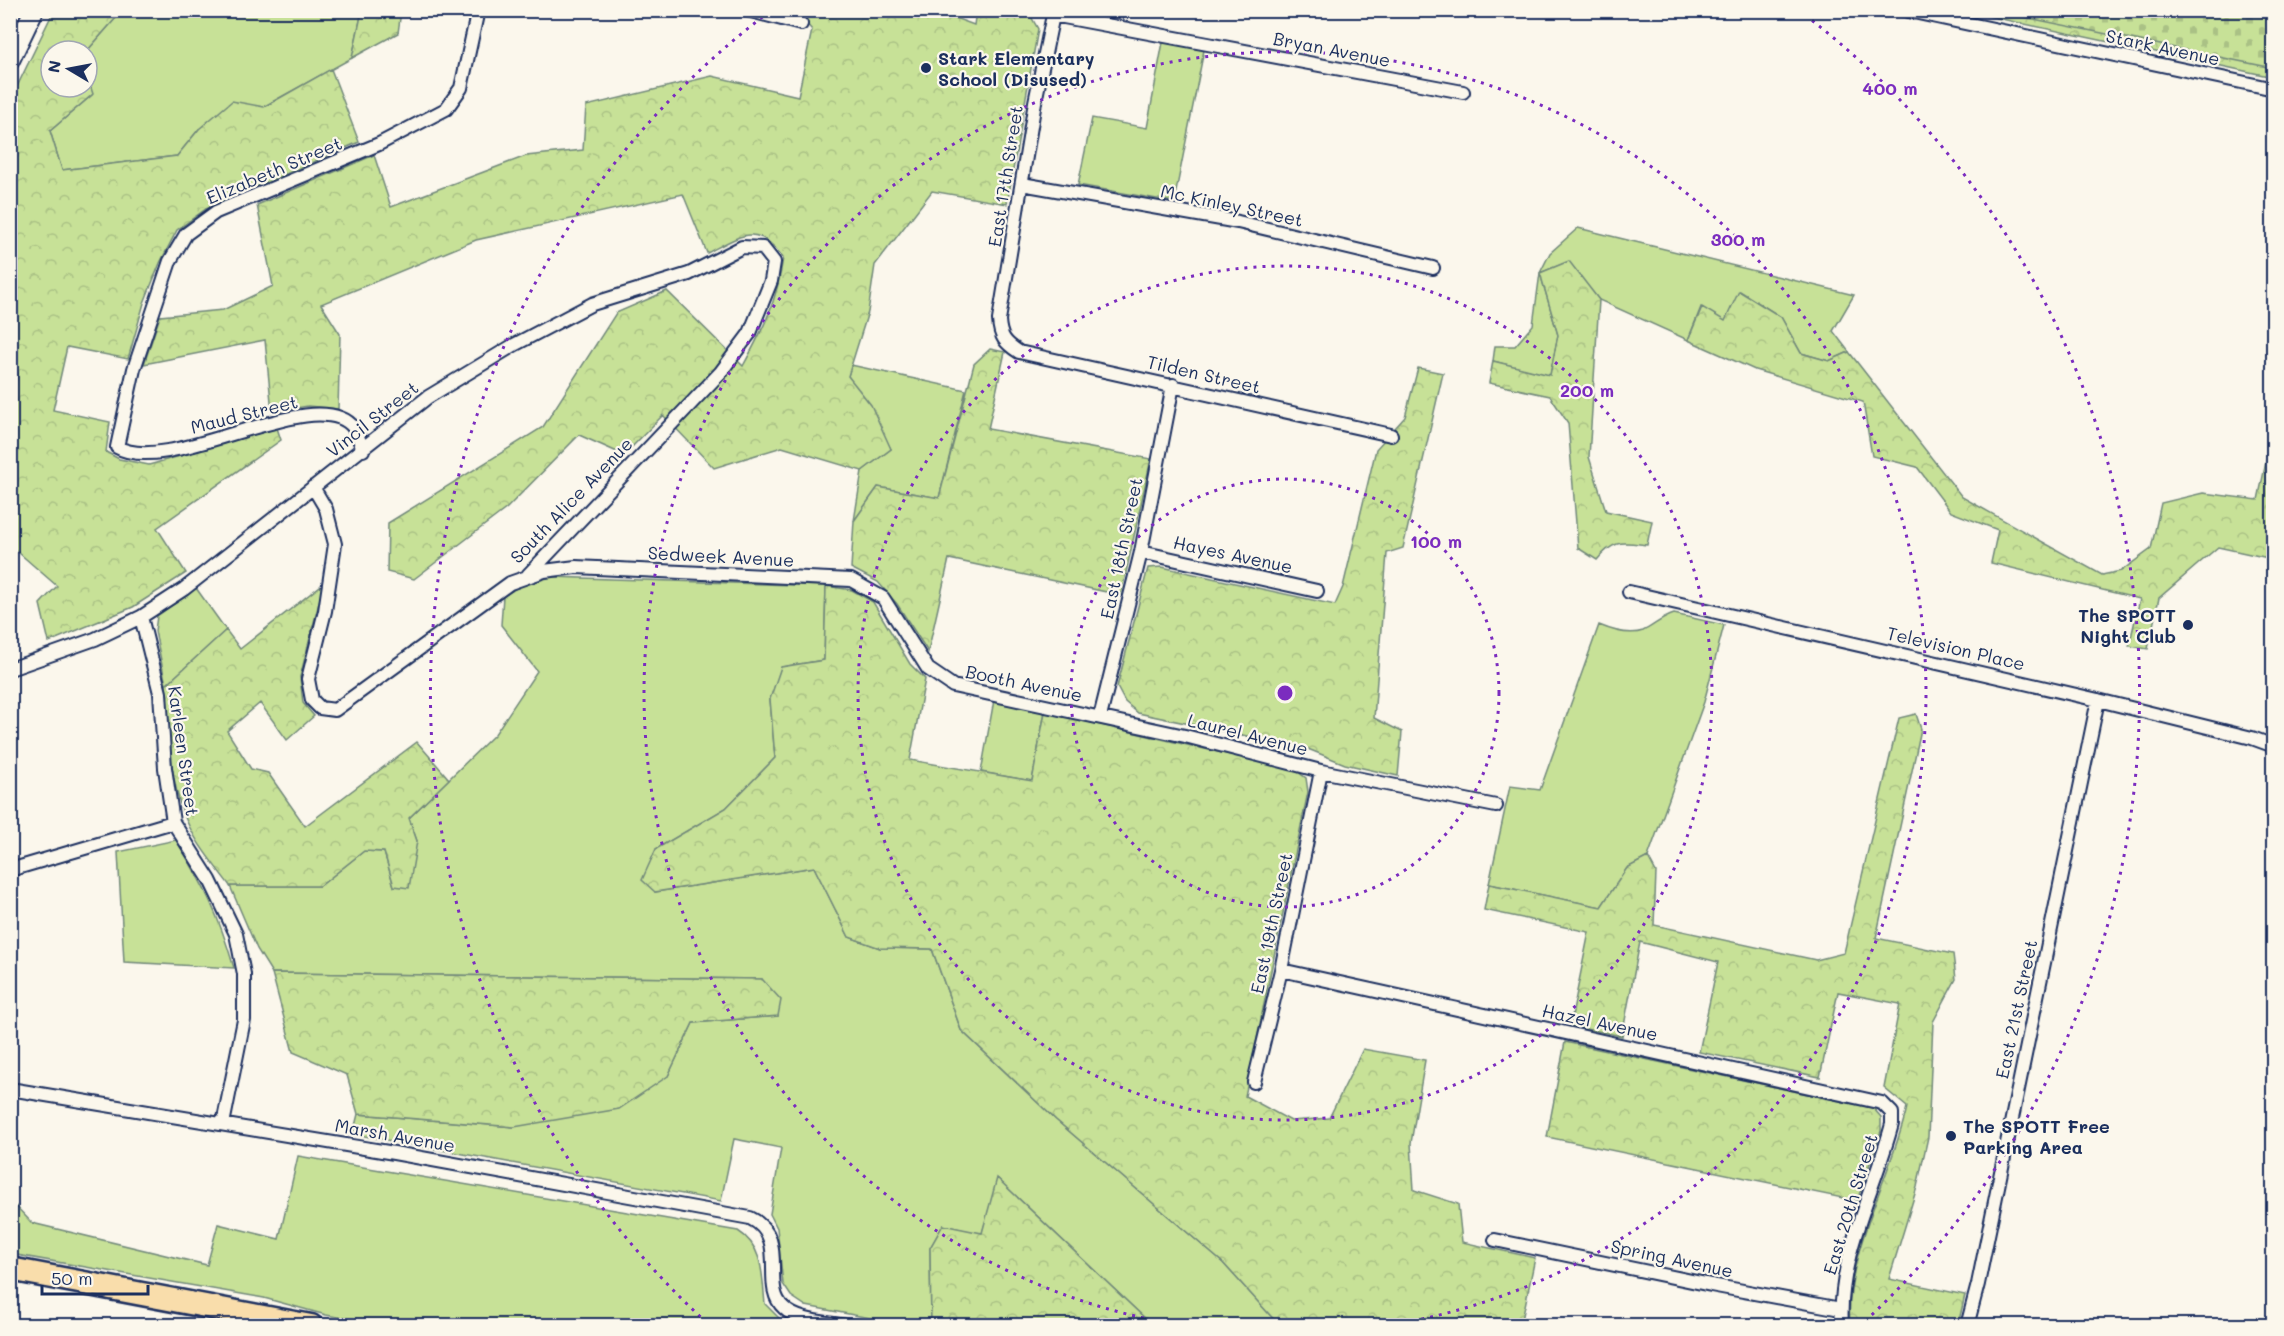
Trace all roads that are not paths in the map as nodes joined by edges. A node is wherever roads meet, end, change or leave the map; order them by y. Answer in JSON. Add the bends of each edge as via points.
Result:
{"nodes":[{"id":1,"x":34,"y":10,"type":"edge"},
{"id":2,"x":478,"y":10,"type":"edge"},
{"id":3,"x":747,"y":10,"type":"edge"},
{"id":4,"x":1905,"y":10,"type":"edge"},
{"id":5,"x":1054,"y":13,"type":"edge"},
{"id":6,"x":801,"y":24,"type":"dead end"},
{"id":7,"x":10,"y":60,"type":"edge"},
{"id":8,"x":2274,"y":89,"type":"edge"},
{"id":9,"x":1463,"y":92,"type":"dead end"},
{"id":10,"x":1022,"y":184,"type":"junction"},
{"id":11,"x":774,"y":262,"type":"joint"},
{"id":12,"x":1433,"y":268,"type":"dead end"},
{"id":13,"x":1009,"y":345,"type":"joint"},
{"id":14,"x":1173,"y":385,"type":"junction"},
{"id":15,"x":1391,"y":435,"type":"dead end"},
{"id":16,"x":117,"y":447,"type":"joint"},
{"id":17,"x":363,"y":450,"type":"junction"},
{"id":18,"x":313,"y":486,"type":"junction"},
{"id":19,"x":1141,"y":552,"type":"junction"},
{"id":20,"x":525,"y":577,"type":"junction"},
{"id":21,"x":1317,"y":591,"type":"dead end"},
{"id":22,"x":1629,"y":592,"type":"dead end"},
{"id":23,"x":141,"y":617,"type":"junction"},
{"id":24,"x":899,"y":623,"type":"joint"},
{"id":25,"x":10,"y":669,"type":"edge"},
{"id":26,"x":2098,"y":700,"type":"junction"},
{"id":27,"x":1100,"y":717,"type":"junction"},
{"id":28,"x":2274,"y":746,"type":"edge"},
{"id":29,"x":1321,"y":771,"type":"junction"},
{"id":30,"x":1496,"y":806,"type":"dead end"},
{"id":31,"x":173,"y":822,"type":"junction"},
{"id":32,"x":10,"y":870,"type":"edge"},
{"id":33,"x":1281,"y":970,"type":"junction"},
{"id":34,"x":1254,"y":1082,"type":"dead end"},
{"id":35,"x":10,"y":1089,"type":"edge"},
{"id":36,"x":223,"y":1124,"type":"junction"},
{"id":37,"x":1891,"y":1129,"type":"joint"},
{"id":38,"x":1495,"y":1240,"type":"dead end"},
{"id":39,"x":10,"y":1269,"type":"edge"},
{"id":40,"x":1841,"y":1309,"type":"junction"},
{"id":41,"x":311,"y":1326,"type":"edge"},
{"id":42,"x":846,"y":1326,"type":"edge"},
{"id":43,"x":1842,"y":1326,"type":"edge"},
{"id":44,"x":1967,"y":1326,"type":"edge"}],
"edges":[{"from":1,"to":7,"type":"main road"},
{"from":2,"to":16,"type":"street","name":"Elizabeth Street","via":[[461,88],[446,109],[379,144],[216,212],[186,234],[170,261],[134,369]]},
{"from":3,"to":6,"type":"street"},
{"from":4,"to":8,"type":"street","name":"Stark Avenue"},
{"from":5,"to":9,"type":"street","name":"Bryan Avenue"},
{"from":5,"to":10,"type":"street","name":"East 17th Street"},
{"from":10,"to":12,"type":"street","name":"Mc Kinley Street","via":[[1238,222]]},
{"from":10,"to":13,"type":"street","name":"East 17th Street","via":[[999,320],[999,332]]},
{"from":11,"to":17,"type":"street","name":"Vincil Street","via":[[763,248],[742,247],[689,274],[592,304],[514,345],[428,398]]},
{"from":11,"to":20,"type":"street","name":"South Alice Avenue","via":[[771,281],[750,333],[720,373]]},
{"from":13,"to":14,"type":"street","name":"Tilden Street","via":[[1019,352]]},
{"from":14,"to":15,"type":"street","name":"Tilden Street"},
{"from":14,"to":19,"type":"street","name":"East 18th Street"},
{"from":16,"to":17,"type":"street","name":"Maud Street","via":[[125,451],[166,452],[267,423],[317,414],[339,418],[353,427]]},
{"from":17,"to":18,"type":"street","name":"Vincil Street"},
{"from":18,"to":20,"type":"street","name":"South Alice Avenue","via":[[327,509],[335,544],[325,612],[308,680],[312,700],[320,708],[335,710],[510,583]]},
{"from":18,"to":23,"type":"street","name":"Vincil Street","via":[[184,589]]},
{"from":19,"to":21,"type":"street","name":"Hayes Avenue"},
{"from":19,"to":27,"type":"street","name":"East 18th Street"},
{"from":20,"to":24,"type":"street","name":"Sedweek Avenue","via":[[576,567],[851,580],[883,598]]},
{"from":22,"to":26,"type":"street","name":"Television Place"},
{"from":23,"to":25,"type":"street","name":"Vincil Street","via":[[95,639]]},
{"from":23,"to":31,"type":"street","name":"Karleen Street","via":[[160,693]]},
{"from":24,"to":27,"type":"street","name":"Booth Avenue","via":[[928,669],[953,686]]},
{"from":26,"to":28,"type":"street","name":"Television Place"},
{"from":26,"to":44,"type":"street","name":"East 21st Street"},
{"from":27,"to":29,"type":"street","name":"Laurel Avenue"},
{"from":29,"to":30,"type":"street","name":"Laurel Avenue"},
{"from":29,"to":33,"type":"street","name":"East 19th Street"},
{"from":31,"to":32,"type":"street"},
{"from":31,"to":36,"type":"street","name":"Karleen Street","via":[[210,880],[236,934],[244,974],[244,1020]]},
{"from":33,"to":34,"type":"street","name":"East 19th Street"},
{"from":33,"to":37,"type":"street","name":"Hazel Avenue","via":[[1882,1103],[1892,1113]]},
{"from":35,"to":36,"type":"street","name":"Marsh Avenue"},
{"from":36,"to":42,"type":"street","name":"Marsh Avenue","via":[[750,1218],[767,1231],[777,1299],[784,1309],[801,1317]]},
{"from":37,"to":40,"type":"street","name":"East 20th Street","via":[[1847,1264]]},
{"from":38,"to":40,"type":"street","name":"Spring Avenue"},
{"from":39,"to":41,"type":"highway"},
{"from":40,"to":43,"type":"street","name":"East 20th Street"}]}
